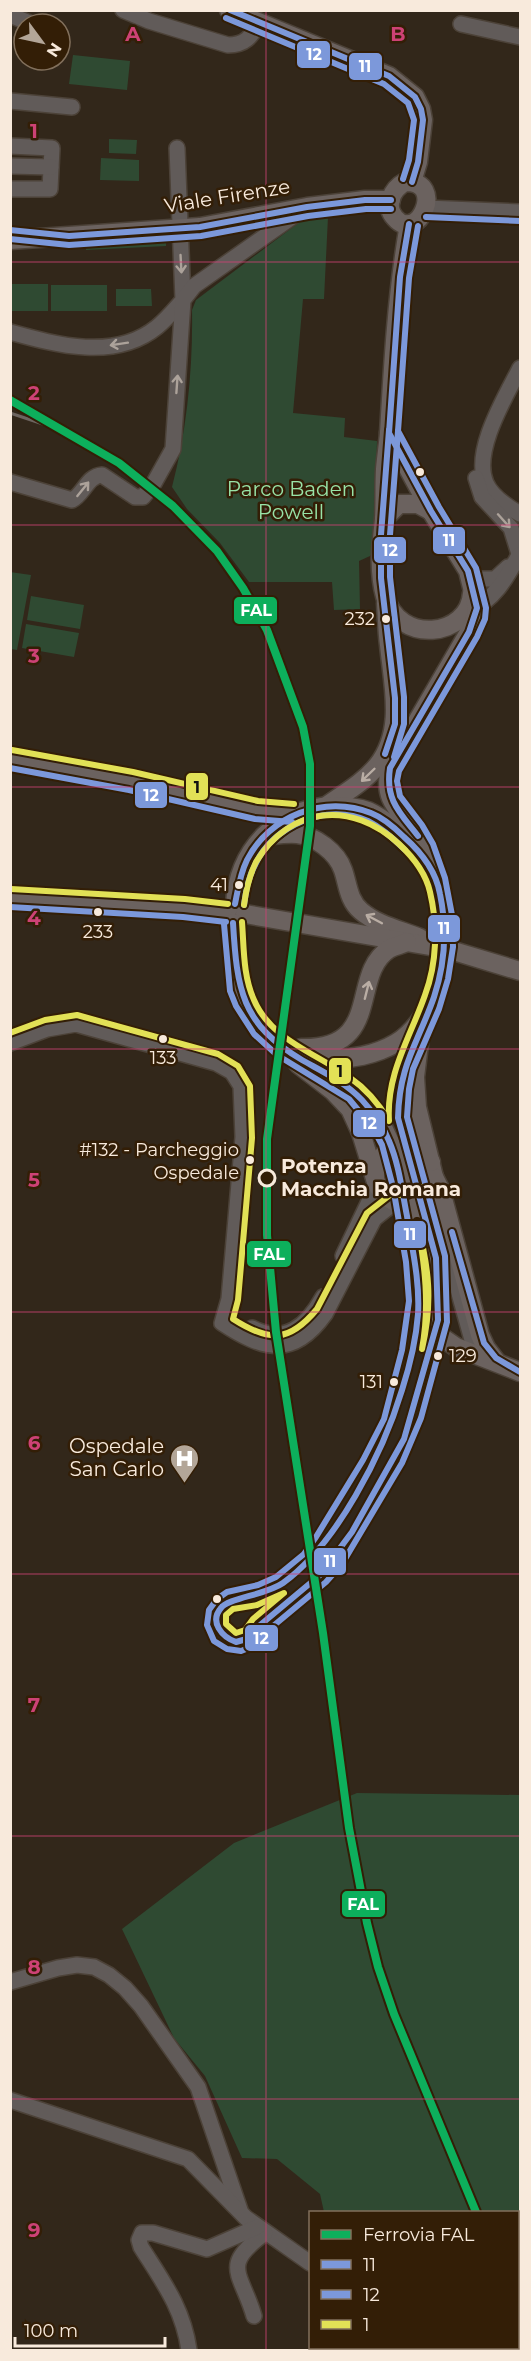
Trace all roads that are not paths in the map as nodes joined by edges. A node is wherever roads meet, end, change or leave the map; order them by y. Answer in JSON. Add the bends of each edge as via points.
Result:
{"nodes":[{"id":1,"x":123,"y":10,"type":"edge"},
{"id":2,"x":229,"y":10,"type":"edge"},
{"id":3,"x":259,"y":23,"type":"junction"},
{"id":4,"x":461,"y":24,"type":"dead end"},
{"id":5,"x":520,"y":37,"type":"edge"},
{"id":6,"x":10,"y":101,"type":"edge"},
{"id":7,"x":72,"y":106,"type":"dead end"},
{"id":8,"x":10,"y":146,"type":"edge"},
{"id":9,"x":177,"y":148,"type":"dead end"},
{"id":10,"x":10,"y":166,"type":"edge"},
{"id":11,"x":51,"y":166,"type":"junction"},
{"id":12,"x":412,"y":182,"type":"junction"},
{"id":13,"x":10,"y":189,"type":"edge"},
{"id":14,"x":391,"y":200,"type":"junction"},
{"id":15,"x":307,"y":207,"type":"junction"},
{"id":16,"x":426,"y":208,"type":"junction"},
{"id":17,"x":520,"y":212,"type":"edge"},
{"id":18,"x":409,"y":224,"type":"junction"},
{"id":19,"x":179,"y":228,"type":"junction"},
{"id":20,"x":10,"y":230,"type":"edge"},
{"id":21,"x":69,"y":236,"type":"junction"},
{"id":22,"x":10,"y":240,"type":"edge"},
{"id":23,"x":183,"y":300,"type":"junction"},
{"id":24,"x":10,"y":332,"type":"edge"},
{"id":25,"x":520,"y":368,"type":"edge"},
{"id":26,"x":389,"y":433,"type":"junction"},
{"id":27,"x":489,"y":433,"type":"junction"},
{"id":28,"x":10,"y":482,"type":"edge"},
{"id":29,"x":431,"y":511,"type":"junction"},
{"id":30,"x":520,"y":514,"type":"edge"},
{"id":31,"x":384,"y":519,"type":"junction"},
{"id":32,"x":520,"y":556,"type":"edge"},
{"id":33,"x":470,"y":582,"type":"junction"},
{"id":34,"x":385,"y":598,"type":"junction"},
{"id":35,"x":470,"y":611,"type":"junction"},
{"id":36,"x":10,"y":759,"type":"edge"},
{"id":37,"x":325,"y":802,"type":"junction"},
{"id":38,"x":293,"y":808,"type":"junction"},
{"id":39,"x":264,"y":836,"type":"junction"},
{"id":40,"x":436,"y":880,"type":"junction"},
{"id":41,"x":10,"y":898,"type":"edge"},
{"id":42,"x":184,"y":908,"type":"junction"},
{"id":43,"x":235,"y":914,"type":"junction"},
{"id":44,"x":445,"y":941,"type":"junction"},
{"id":45,"x":407,"y":942,"type":"junction"},
{"id":46,"x":520,"y":971,"type":"edge"},
{"id":47,"x":236,"y":973,"type":"junction"},
{"id":48,"x":10,"y":1043,"type":"edge"},
{"id":49,"x":282,"y":1048,"type":"junction"},
{"id":50,"x":434,"y":1172,"type":"junction"},
{"id":51,"x":376,"y":1182,"type":"junction"},
{"id":52,"x":416,"y":1202,"type":"junction"},
{"id":53,"x":394,"y":1203,"type":"junction"},
{"id":54,"x":223,"y":1319,"type":"junction"},
{"id":55,"x":489,"y":1359,"type":"junction"},
{"id":56,"x":520,"y":1372,"type":"edge"},
{"id":57,"x":10,"y":1982,"type":"edge"},
{"id":58,"x":10,"y":2100,"type":"edge"},
{"id":59,"x":240,"y":2210,"type":"junction"},
{"id":60,"x":261,"y":2230,"type":"junction"},
{"id":61,"x":309,"y":2262,"type":"edge"},
{"id":62,"x":254,"y":2316,"type":"dead end"},
{"id":63,"x":189,"y":2350,"type":"edge"}],
"edges":[{"from":1,"to":3,"type":"street","via":[[221,45],[238,45],[252,35]]},
{"from":2,"to":3,"type":"main road"},
{"from":3,"to":12,"type":"main road","via":[[389,76],[415,97],[423,120]]},
{"from":4,"to":5,"type":"street"},
{"from":6,"to":7,"type":"street"},
{"from":8,"to":11,"type":"street","via":[[52,148]]},
{"from":9,"to":19,"type":"street"},
{"from":10,"to":11,"type":"street"},
{"from":11,"to":13,"type":"street","via":[[50,189]]},
{"from":12,"to":14,"type":"main road","via":[[399,185]]},
{"from":12,"to":16,"type":"main road","via":[[423,189]]},
{"from":14,"to":15,"type":"main road","name":"Viale Firenze"},
{"from":14,"to":18,"type":"main road","via":[[395,218]]},
{"from":15,"to":19,"type":"main road","name":"Viale Firenze"},
{"from":15,"to":23,"type":"street","via":[[194,286]]},
{"from":16,"to":17,"type":"street"},
{"from":16,"to":18,"type":"main road","via":[[419,220]]},
{"from":18,"to":26,"type":"main road","via":[[400,278]]},
{"from":19,"to":21,"type":"main road","name":"Viale Firenze"},
{"from":19,"to":23,"type":"street","one_way":true},
{"from":20,"to":21,"type":"main road","name":"Viale Firenze"},
{"from":21,"to":22,"type":"main road","name":"Viale Firenze"},
{"from":23,"to":24,"type":"street","one_way":true,"via":[[157,327],[126,344],[88,348]]},
{"from":28,"to":23,"type":"street","one_way":true,"via":[[72,500],[90,480],[102,475],[135,497],[143,497],[173,449]]},
{"from":25,"to":27,"type":"street"},
{"from":26,"to":29,"type":"main road"},
{"from":26,"to":31,"type":"main road"},
{"from":27,"to":30,"type":"street","via":[[482,459],[485,482],[499,499]]},
{"from":27,"to":32,"type":"street","one_way":true,"via":[[477,451],[477,483],[482,497],[511,528]]},
{"from":29,"to":31,"type":"main road","via":[[418,504],[399,504]]},
{"from":29,"to":33,"type":"main road","via":[[457,552]]},
{"from":31,"to":34,"type":"main road","via":[[381,578]]},
{"from":32,"to":33,"type":"street","via":[[495,579]]},
{"from":32,"to":35,"type":"street","via":[[489,600]]},
{"from":33,"to":35,"type":"main road"},
{"from":34,"to":35,"type":"main road","via":[[398,620],[421,630],[438,629]]},
{"from":34,"to":37,"type":"main road","one_way":true,"via":[[395,698],[390,742],[366,777]]},
{"from":35,"to":40,"type":"main road","via":[[476,616],[469,632],[390,768],[386,785],[399,812],[419,838]]},
{"from":36,"to":38,"type":"main road","via":[[257,810]]},
{"from":37,"to":38,"type":"main road"},
{"from":37,"to":40,"type":"main road","via":[[381,818],[416,848]]},
{"from":38,"to":39,"type":"main road"},
{"from":39,"to":43,"type":"main road","via":[[244,864],[236,888]]},
{"from":44,"to":39,"type":"main road","one_way":true,"via":[[380,923],[360,910],[352,900],[343,869],[327,848],[299,834]]},
{"from":40,"to":44,"type":"main road"},
{"from":41,"to":42,"type":"main road"},
{"from":42,"to":43,"type":"main road"},
{"from":42,"to":47,"type":"main road","via":[[216,923]]},
{"from":43,"to":45,"type":"main road"},
{"from":43,"to":47,"type":"main road"},
{"from":44,"to":45,"type":"main road"},
{"from":44,"to":46,"type":"main road"},
{"from":49,"to":45,"type":"main road","one_way":true,"via":[[310,1048],[340,1040],[352,1029],[360,1013],[378,962],[390,949]]},
{"from":47,"to":49,"type":"main road","via":[[244,1002],[261,1029]]},
{"from":48,"to":54,"type":"street","via":[[47,1029],[76,1024],[216,1063],[232,1072],[241,1086],[243,1137],[229,1299]]},
{"from":49,"to":50,"type":"main road","bridge":true,"via":[[331,1058],[367,1055],[409,1033],[434,996],[421,1028],[415,1077],[417,1107]]},
{"from":49,"to":51,"type":"main road","bridge":true,"via":[[350,1109]]},
{"from":49,"to":55,"type":"main road","bridge":true,"via":[[355,1092],[381,1123],[418,1233],[425,1263],[429,1322],[437,1334],[456,1347]]},
{"from":50,"to":51,"type":"main road","via":[[422,1151],[400,1146],[382,1156]]},
{"from":50,"to":52,"type":"main road","via":[[428,1193]]},
{"from":50,"to":55,"type":"main road"},
{"from":51,"to":53,"type":"main road","via":[[384,1196]]},
{"from":51,"to":54,"type":"street","via":[[324,1295],[304,1323],[294,1331],[266,1336]]},
{"from":52,"to":53,"type":"main road"},
{"from":52,"to":55,"type":"street","via":[[440,1225],[474,1347]]},
{"from":53,"to":54,"type":"street","via":[[374,1219],[325,1314],[306,1336],[283,1346],[266,1346]]},
{"from":55,"to":56,"type":"main road"},
{"from":57,"to":59,"type":"street","via":[[77,1965],[94,1967],[125,1988],[198,2087]]},
{"from":58,"to":59,"type":"street","via":[[188,2159]]},
{"from":59,"to":60,"type":"street"},
{"from":60,"to":61,"type":"street"},
{"from":60,"to":62,"type":"street","via":[[243,2251],[237,2266]]},
{"from":60,"to":63,"type":"street","via":[[207,2249],[142,2233],[141,2247],[176,2301]]}]}
